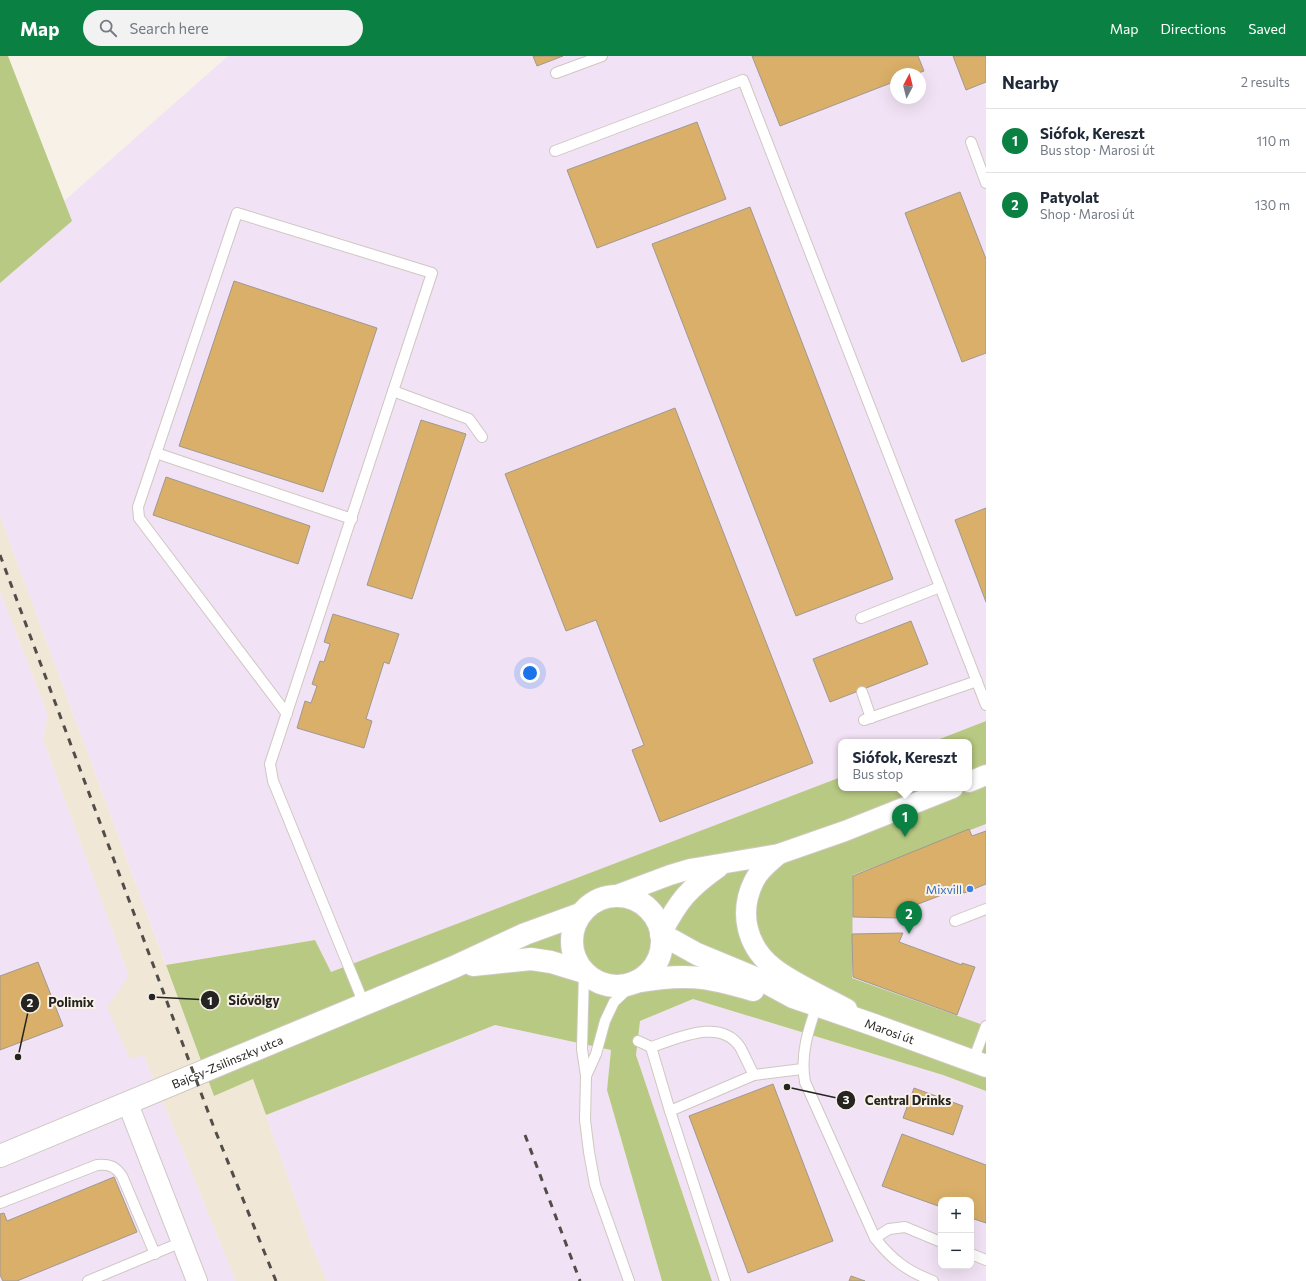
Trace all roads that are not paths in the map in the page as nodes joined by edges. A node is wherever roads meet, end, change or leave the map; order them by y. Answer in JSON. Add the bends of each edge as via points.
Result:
{"nodes":[{"id":1,"x":602,"y":56,"type":"edge"},
{"id":2,"x":556,"y":73,"type":"dead end"},
{"id":3,"x":971,"y":142,"type":"dead end"},
{"id":4,"x":555,"y":151,"type":"dead end"},
{"id":5,"x":986,"y":183,"type":"edge"},
{"id":6,"x":393,"y":391,"type":"junction"},
{"id":7,"x":482,"y":437,"type":"dead end"},
{"id":8,"x":156,"y":453,"type":"junction"},
{"id":9,"x":352,"y":519,"type":"junction"},
{"id":10,"x":940,"y":587,"type":"junction"},
{"id":11,"x":860,"y":618,"type":"dead end"},
{"id":12,"x":977,"y":681,"type":"junction"},
{"id":13,"x":862,"y":692,"type":"dead end"},
{"id":14,"x":986,"y":705,"type":"edge"},
{"id":15,"x":287,"y":714,"type":"junction"},
{"id":16,"x":986,"y":775,"type":"edge"},
{"id":17,"x":972,"y":781,"type":"edge"},
{"id":18,"x":945,"y":791,"type":"edge"},
{"id":19,"x":779,"y":854,"type":"junction"},
{"id":20,"x":722,"y":865,"type":"junction"},
{"id":21,"x":614,"y":896,"type":"junction"},
{"id":22,"x":986,"y":909,"type":"edge"},
{"id":23,"x":580,"y":914,"type":"junction"},
{"id":24,"x":955,"y":921,"type":"dead end"},
{"id":25,"x":661,"y":934,"type":"junction"},
{"id":26,"x":454,"y":967,"type":"junction"},
{"id":27,"x":584,"y":972,"type":"junction"},
{"id":28,"x":634,"y":983,"type":"junction"},
{"id":29,"x":793,"y":997,"type":"junction"},
{"id":30,"x":364,"y":1004,"type":"junction"},
{"id":31,"x":817,"y":1005,"type":"junction"},
{"id":32,"x":874,"y":1024,"type":"junction"},
{"id":33,"x":986,"y":1026,"type":"edge"},
{"id":34,"x":638,"y":1041,"type":"dead end"},
{"id":35,"x":651,"y":1047,"type":"junction"},
{"id":36,"x":979,"y":1064,"type":"edge"},
{"id":37,"x":802,"y":1069,"type":"junction"},
{"id":38,"x":754,"y":1075,"type":"junction"},
{"id":39,"x":586,"y":1076,"type":"junction"},
{"id":40,"x":128,"y":1104,"type":"junction"},
{"id":41,"x":670,"y":1111,"type":"junction"},
{"id":42,"x":0,"y":1156,"type":"edge"},
{"id":43,"x":1,"y":1201,"type":"edge"},
{"id":44,"x":875,"y":1238,"type":"junction"},
{"id":45,"x":938,"y":1241,"type":"edge"},
{"id":46,"x":182,"y":1242,"type":"junction"},
{"id":47,"x":155,"y":1254,"type":"junction"},
{"id":48,"x":974,"y":1255,"type":"edge"},
{"id":49,"x":986,"y":1260,"type":"edge"},
{"id":50,"x":88,"y":1281,"type":"edge"},
{"id":51,"x":197,"y":1281,"type":"edge"},
{"id":52,"x":629,"y":1281,"type":"edge"},
{"id":53,"x":725,"y":1281,"type":"edge"},
{"id":54,"x":933,"y":1281,"type":"edge"}],
"edges":[{"from":1,"to":2,"type":"lane"},
{"from":3,"to":5,"type":"lane"},
{"from":4,"to":10,"type":"lane","via":[[743,80]]},
{"from":6,"to":7,"type":"lane","via":[[469,419]]},
{"from":6,"to":8,"type":"lane","via":[[432,273],[237,213]]},
{"from":6,"to":9,"type":"lane"},
{"from":8,"to":9,"type":"lane"},
{"from":8,"to":15,"type":"lane","via":[[138,507],[139,518]]},
{"from":9,"to":15,"type":"lane"},
{"from":10,"to":11,"type":"lane"},
{"from":10,"to":12,"type":"lane"},
{"from":12,"to":13,"type":"lane","via":[[867,719]]},
{"from":12,"to":14,"type":"lane"},
{"from":15,"to":30,"type":"lane","via":[[270,764],[273,781]]},
{"from":16,"to":17,"type":"street"},
{"from":18,"to":19,"type":"street"},
{"from":19,"to":20,"type":"street"},
{"from":19,"to":32,"type":"street","via":[[754,880],[746,903],[747,929],[753,944],[764,959],[776,969]]},
{"from":20,"to":21,"type":"street","via":[[690,869]]},
{"from":20,"to":25,"type":"street","via":[[700,880],[684,896]]},
{"from":21,"to":23,"type":"street","via":[[595,902]]},
{"from":21,"to":25,"type":"street","via":[[630,898],[646,907],[656,920]]},
{"from":22,"to":24,"type":"lane"},
{"from":23,"to":26,"type":"street","name":"Bajcsy-Zsilinszky utca","via":[[525,934]]},
{"from":23,"to":27,"type":"street","via":[[574,925],[572,940],[574,956]]},
{"from":25,"to":28,"type":"street","via":[[661,949],[657,962],[648,973]]},
{"from":25,"to":29,"type":"street","name":"Marosi út","via":[[697,954],[767,983]]},
{"from":26,"to":27,"type":"street","name":"Bajcsy-Zsilinszky utca","via":[[526,959],[550,962]]},
{"from":26,"to":30,"type":"street","name":"Bajcsy-Zsilinszky utca"},
{"from":27,"to":28,"type":"street","via":[[604,984],[618,986]]},
{"from":27,"to":39,"type":"lane","via":[[582,1049]]},
{"from":28,"to":29,"type":"street","name":"Marosi út","via":[[664,977],[689,976],[771,995]]},
{"from":28,"to":39,"type":"lane","via":[[614,1002]]},
{"from":29,"to":31,"type":"street","name":"Marosi út"},
{"from":30,"to":40,"type":"street","name":"Bajcsy-Zsilinszky utca"},
{"from":31,"to":32,"type":"street","name":"Marosi út"},
{"from":31,"to":37,"type":"lane","via":[[807,1036]]},
{"from":32,"to":36,"type":"street","name":"Marosi út"},
{"from":33,"to":36,"type":"lane"},
{"from":34,"to":35,"type":"lane"},
{"from":35,"to":38,"type":"lane","via":[[704,1030],[715,1032],[730,1038],[739,1046]]},
{"from":35,"to":41,"type":"lane"},
{"from":37,"to":38,"type":"lane"},
{"from":37,"to":44,"type":"lane","via":[[805,1082]]},
{"from":38,"to":41,"type":"lane"},
{"from":39,"to":52,"type":"lane","via":[[585,1120],[595,1185]]},
{"from":40,"to":42,"type":"street","name":"Bajcsy-Zsilinszky utca"},
{"from":40,"to":46,"type":"street"},
{"from":41,"to":53,"type":"lane"},
{"from":43,"to":47,"type":"lane","via":[[97,1165],[109,1165],[122,1176]]},
{"from":44,"to":45,"type":"lane","via":[[889,1229],[905,1228]]},
{"from":44,"to":54,"type":"lane","via":[[901,1266]]},
{"from":46,"to":47,"type":"lane"},
{"from":46,"to":51,"type":"street"},
{"from":47,"to":50,"type":"lane"},
{"from":48,"to":49,"type":"lane"}]}
